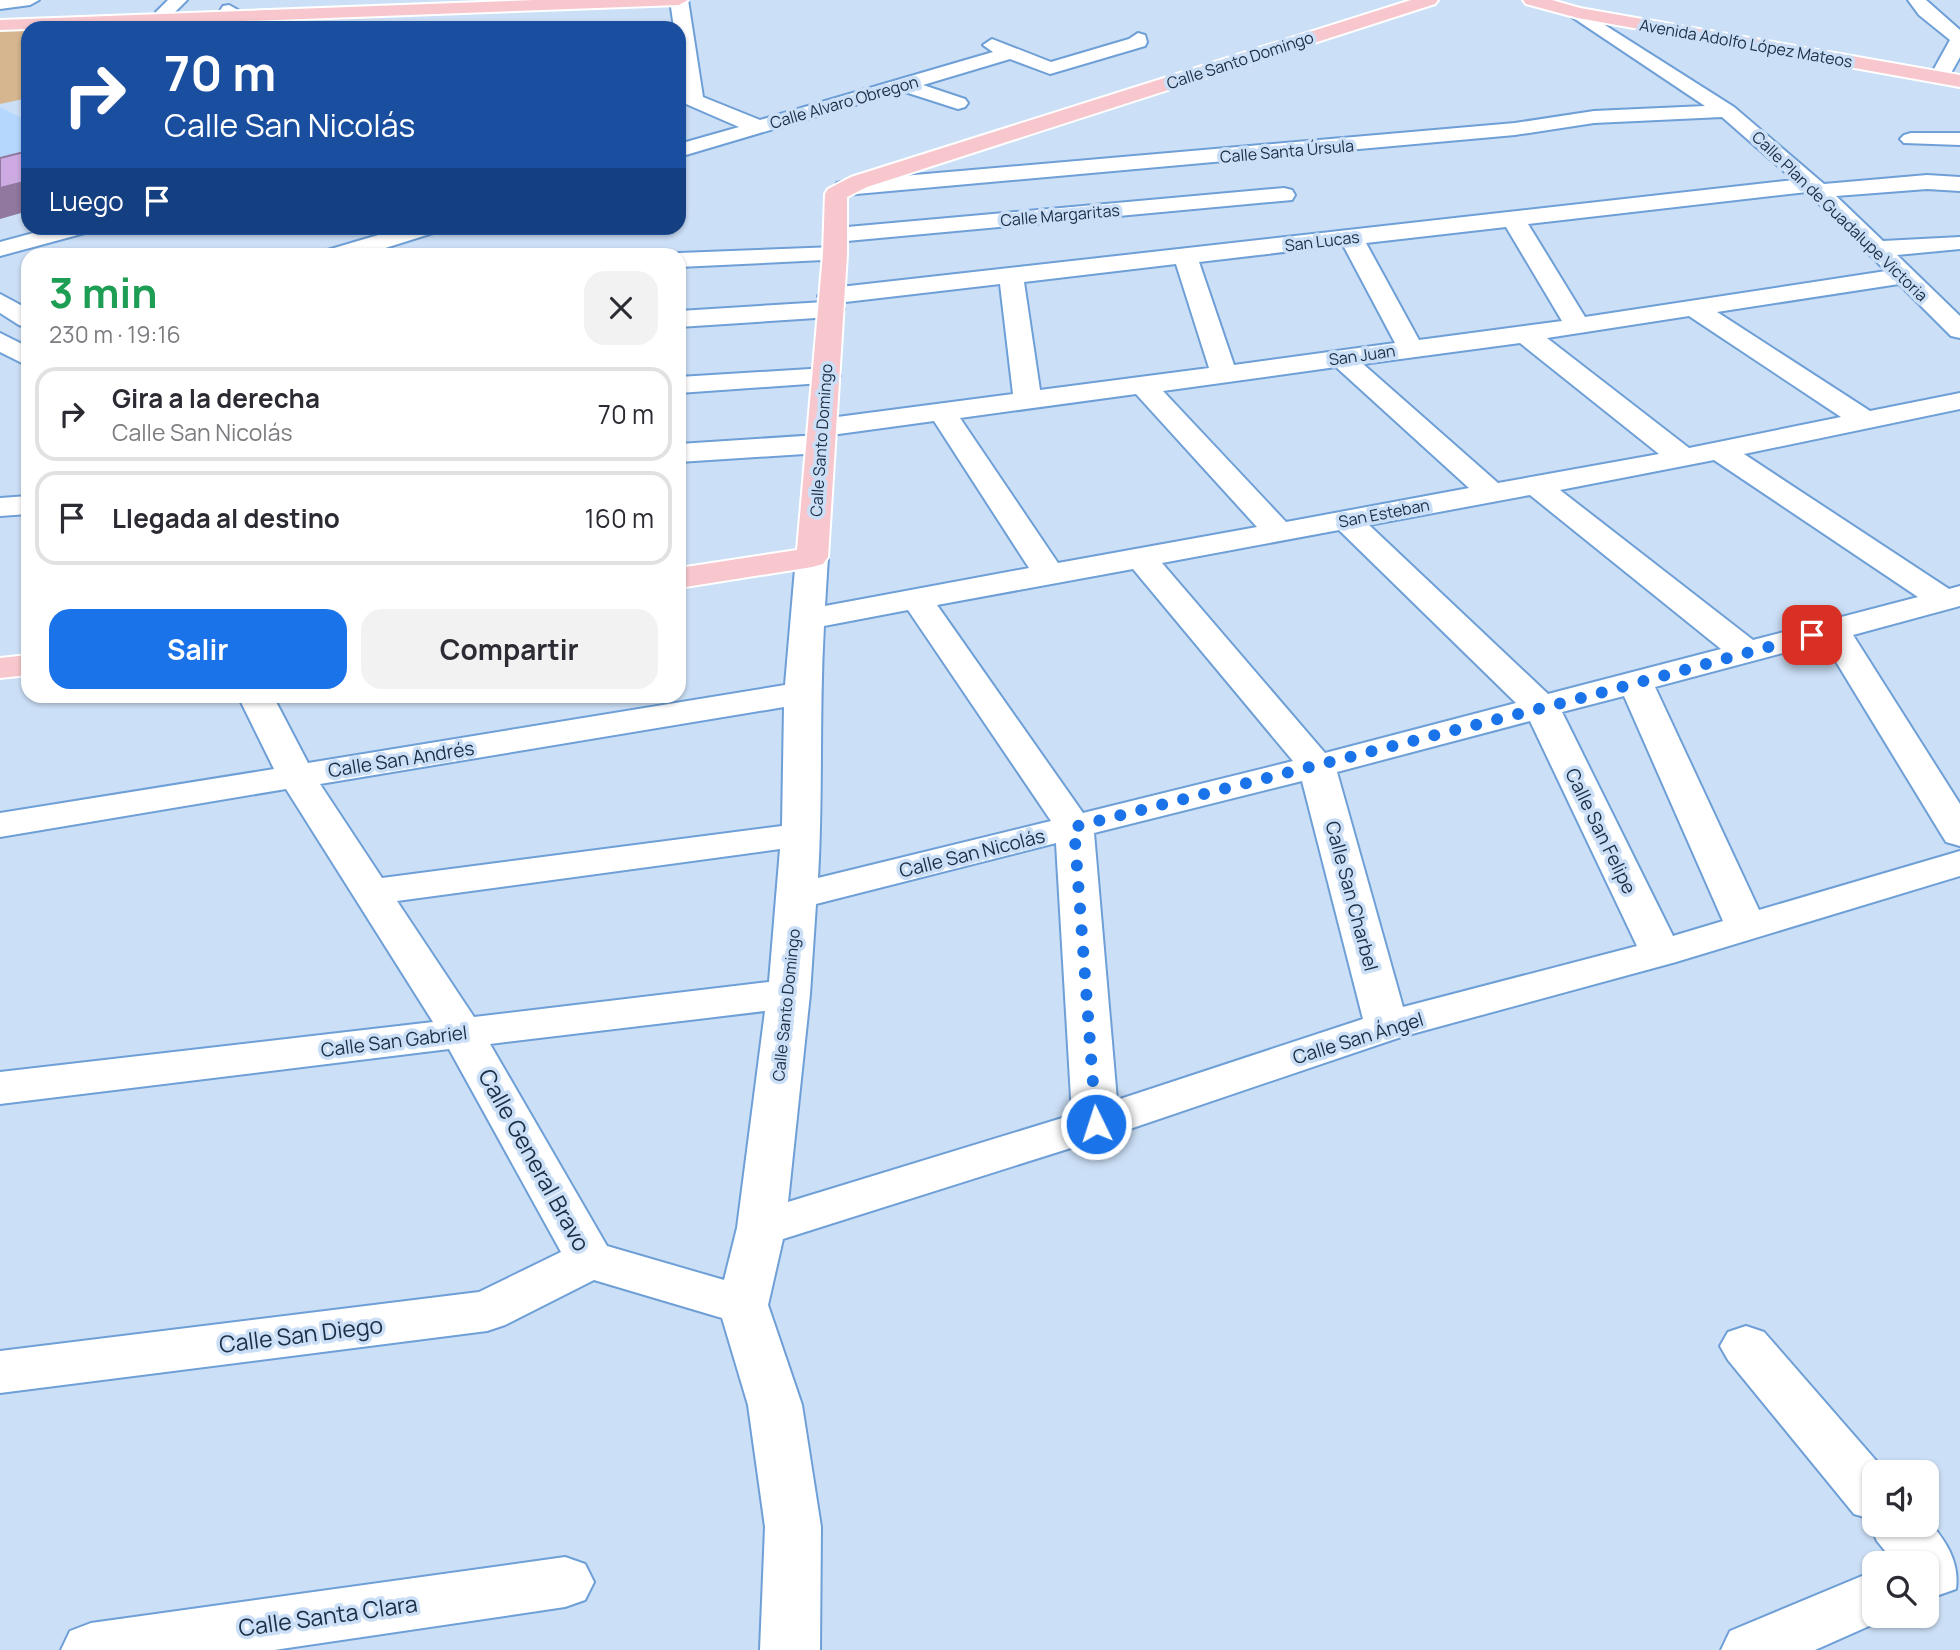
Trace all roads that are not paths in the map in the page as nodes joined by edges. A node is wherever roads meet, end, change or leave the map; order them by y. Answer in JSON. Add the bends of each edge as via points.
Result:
{"nodes":[{"id":1,"x":30,"y":0,"type":"edge"},
{"id":2,"x":510,"y":0,"type":"edge"},
{"id":3,"x":679,"y":0,"type":"edge"},
{"id":4,"x":1429,"y":0,"type":"edge"},
{"id":5,"x":1532,"y":0,"type":"edge"},
{"id":6,"x":1917,"y":0,"type":"edge"},
{"id":7,"x":0,"y":4,"type":"edge"},
{"id":8,"x":172,"y":6,"type":"edge"},
{"id":9,"x":1594,"y":10,"type":"edge"},
{"id":10,"x":0,"y":17,"type":"edge"},
{"id":11,"x":224,"y":18,"type":"edge"},
{"id":12,"x":128,"y":21,"type":"edge"},
{"id":13,"x":682,"y":21,"type":"edge"},
{"id":14,"x":21,"y":24,"type":"edge"},
{"id":15,"x":0,"y":25,"type":"edge"},
{"id":16,"x":1960,"y":39,"type":"edge"},
{"id":17,"x":1078,"y":40,"type":"dead end"},
{"id":18,"x":1039,"y":42,"type":"dead end"},
{"id":19,"x":686,"y":50,"type":"edge"},
{"id":20,"x":1010,"y":53,"type":"junction"},
{"id":21,"x":963,"y":67,"type":"junction"},
{"id":22,"x":1949,"y":70,"type":"edge"},
{"id":23,"x":1000,"y":78,"type":"dead end"},
{"id":24,"x":1960,"y":81,"type":"edge"},
{"id":25,"x":902,"y":85,"type":"junction"},
{"id":26,"x":958,"y":103,"type":"dead end"},
{"id":27,"x":1727,"y":111,"type":"junction"},
{"id":28,"x":758,"y":127,"type":"junction"},
{"id":29,"x":1911,"y":139,"type":"dead end"},
{"id":30,"x":1960,"y":139,"type":"edge"},
{"id":31,"x":686,"y":148,"type":"edge"},
{"id":32,"x":1258,"y":153,"type":"junction"},
{"id":33,"x":1960,"y":184,"type":"edge"},
{"id":34,"x":845,"y":188,"type":"junction"},
{"id":35,"x":1815,"y":188,"type":"junction"},
{"id":36,"x":1284,"y":195,"type":"junction"},
{"id":37,"x":1513,"y":219,"type":"junction"},
{"id":38,"x":51,"y":235,"type":"edge"},
{"id":39,"x":402,"y":235,"type":"edge"},
{"id":40,"x":1351,"y":237,"type":"junction"},
{"id":41,"x":1310,"y":242,"type":"junction"},
{"id":42,"x":1954,"y":243,"type":"dead end"},
{"id":43,"x":835,"y":244,"type":"junction"},
{"id":44,"x":359,"y":248,"type":"edge"},
{"id":45,"x":0,"y":249,"type":"edge"},
{"id":46,"x":1877,"y":249,"type":"junction"},
{"id":47,"x":1185,"y":256,"type":"junction"},
{"id":48,"x":686,"y":259,"type":"edge"},
{"id":49,"x":1011,"y":276,"type":"junction"},
{"id":50,"x":1902,"y":276,"type":"junction"},
{"id":51,"x":0,"y":302,"type":"edge"},
{"id":52,"x":831,"y":303,"type":"junction"},
{"id":53,"x":1695,"y":309,"type":"junction"},
{"id":54,"x":21,"y":316,"type":"edge"},
{"id":55,"x":686,"y":318,"type":"edge"},
{"id":56,"x":1578,"y":326,"type":"junction"},
{"id":57,"x":1960,"y":330,"type":"edge"},
{"id":58,"x":21,"y":332,"type":"edge"},
{"id":59,"x":1525,"y":334,"type":"junction"},
{"id":60,"x":0,"y":339,"type":"edge"},
{"id":61,"x":1411,"y":349,"type":"junction"},
{"id":62,"x":21,"y":354,"type":"edge"},
{"id":63,"x":1341,"y":358,"type":"junction"},
{"id":64,"x":1224,"y":374,"type":"junction"},
{"id":65,"x":826,"y":376,"type":"junction"},
{"id":66,"x":686,"y":385,"type":"edge"},
{"id":67,"x":1143,"y":385,"type":"junction"},
{"id":68,"x":1028,"y":400,"type":"junction"},
{"id":69,"x":1960,"y":401,"type":"edge"},
{"id":70,"x":941,"y":411,"type":"junction"},
{"id":71,"x":1865,"y":420,"type":"junction"},
{"id":72,"x":821,"y":436,"type":"junction"},
{"id":73,"x":1719,"y":451,"type":"junction"},
{"id":74,"x":686,"y":452,"type":"edge"},
{"id":75,"x":1683,"y":458,"type":"junction"},
{"id":76,"x":1534,"y":484,"type":"junction"},
{"id":77,"x":1492,"y":493,"type":"junction"},
{"id":78,"x":21,"y":506,"type":"edge"},
{"id":79,"x":0,"y":507,"type":"edge"},
{"id":80,"x":1347,"y":521,"type":"junction"},
{"id":81,"x":1279,"y":532,"type":"junction"},
{"id":82,"x":812,"y":557,"type":"junction"},
{"id":83,"x":1142,"y":558,"type":"junction"},
{"id":84,"x":1049,"y":574,"type":"junction"},
{"id":85,"x":686,"y":577,"type":"edge"},
{"id":86,"x":1952,"y":598,"type":"edge"},
{"id":87,"x":917,"y":600,"type":"junction"},
{"id":88,"x":807,"y":619,"type":"junction"},
{"id":89,"x":1833,"y":630,"type":"junction"},
{"id":90,"x":1748,"y":653,"type":"junction"},
{"id":91,"x":21,"y":666,"type":"edge"},
{"id":92,"x":0,"y":668,"type":"edge"},
{"id":93,"x":1636,"y":683,"type":"junction"},
{"id":94,"x":802,"y":693,"type":"junction"},
{"id":95,"x":259,"y":703,"type":"edge"},
{"id":96,"x":1542,"y":708,"type":"junction"},
{"id":97,"x":1317,"y":766,"type":"junction"},
{"id":98,"x":296,"y":776,"type":"junction"},
{"id":99,"x":0,"y":825,"type":"edge"},
{"id":100,"x":1074,"y":827,"type":"junction"},
{"id":101,"x":1960,"y":834,"type":"edge"},
{"id":102,"x":801,"y":835,"type":"junction"},
{"id":103,"x":1960,"y":863,"type":"edge"},
{"id":104,"x":370,"y":892,"type":"junction"},
{"id":105,"x":797,"y":896,"type":"junction"},
{"id":106,"x":1747,"y":928,"type":"junction"},
{"id":107,"x":1661,"y":953,"type":"junction"},
{"id":108,"x":789,"y":994,"type":"junction"},
{"id":109,"x":1387,"y":1026,"type":"junction"},
{"id":110,"x":462,"y":1033,"type":"junction"},
{"id":111,"x":0,"y":1088,"type":"edge"},
{"id":112,"x":1096,"y":1124,"type":"junction"},
{"id":113,"x":761,"y":1228,"type":"junction"},
{"id":114,"x":590,"y":1260,"type":"junction"},
{"id":115,"x":743,"y":1305,"type":"junction"},
{"id":116,"x":1746,"y":1346,"type":"dead end"},
{"id":117,"x":0,"y":1372,"type":"edge"},
{"id":118,"x":1862,"y":1483,"type":"edge"},
{"id":119,"x":1910,"y":1537,"type":"edge"},
{"id":120,"x":1941,"y":1569,"type":"edge"},
{"id":121,"x":565,"y":1582,"type":"dead end"},
{"id":122,"x":1862,"y":1602,"type":"edge"},
{"id":123,"x":91,"y":1650,"type":"edge"},
{"id":124,"x":790,"y":1650,"type":"edge"},
{"id":125,"x":1751,"y":1650,"type":"edge"}],
"edges":[{"from":1,"to":7,"type":"street"},
{"from":2,"to":11,"type":"main road"},
{"from":3,"to":11,"type":"main road"},
{"from":3,"to":13,"type":"street"},
{"from":4,"to":34,"type":"main road","name":"Calle Santo Domingo"},
{"from":5,"to":9,"type":"main road","name":"Avenida Adolfo López Mateos"},
{"from":6,"to":16,"type":"street"},
{"from":8,"to":10,"type":"main road"},
{"from":8,"to":11,"type":"main road"},
{"from":9,"to":22,"type":"main road","name":"Avenida Adolfo López Mateos"},
{"from":9,"to":27,"type":"street","name":"Calle Plan de Guadalupe Victoria"},
{"from":11,"to":12,"type":"main road"},
{"from":14,"to":15,"type":"main road"},
{"from":16,"to":22,"type":"street"},
{"from":17,"to":20,"type":"street","via":[[1138,42],[1050,68]]},
{"from":18,"to":20,"type":"street","via":[[992,45]]},
{"from":19,"to":28,"type":"street","via":[[693,100]]},
{"from":20,"to":21,"type":"street","name":"Calle Alvaro Obregon"},
{"from":21,"to":23,"type":"street"},
{"from":21,"to":25,"type":"street","name":"Calle Alvaro Obregon"},
{"from":22,"to":24,"type":"main road","name":"Avenida Adolfo López Mateos"},
{"from":25,"to":26,"type":"street"},
{"from":25,"to":28,"type":"street","name":"Calle Alvaro Obregon"},
{"from":27,"to":32,"type":"street","name":"Calle Santa Úrsula","via":[[1586,117],[1515,129]]},
{"from":27,"to":35,"type":"street","name":"Calle Plan de Guadalupe Victoria"},
{"from":28,"to":31,"type":"street","name":"Calle Alvaro Obregon"},
{"from":29,"to":30,"type":"street"},
{"from":32,"to":34,"type":"street","name":"Calle Santa Úrsula"},
{"from":32,"to":36,"type":"street"},
{"from":33,"to":35,"type":"street","name":"San Lucas"},
{"from":34,"to":43,"type":"main road","name":"Calle Santo Domingo","via":[[836,194]]},
{"from":35,"to":37,"type":"street","name":"San Lucas"},
{"from":35,"to":46,"type":"street","name":"Calle Plan de Guadalupe Victoria"},
{"from":36,"to":41,"type":"street"},
{"from":36,"to":43,"type":"street","name":"Calle Margaritas"},
{"from":37,"to":40,"type":"street","name":"San Lucas"},
{"from":37,"to":56,"type":"street"},
{"from":38,"to":45,"type":"street"},
{"from":39,"to":44,"type":"street"},
{"from":40,"to":41,"type":"street","name":"San Lucas"},
{"from":40,"to":61,"type":"street"},
{"from":41,"to":47,"type":"street","name":"San Lucas"},
{"from":42,"to":46,"type":"street"},
{"from":43,"to":48,"type":"street","name":"Calle Margaritas"},
{"from":43,"to":52,"type":"main road","name":"Calle Santo Domingo"},
{"from":46,"to":50,"type":"street","name":"Calle Plan de Guadalupe Victoria"},
{"from":47,"to":49,"type":"street","name":"San Lucas"},
{"from":47,"to":64,"type":"street"},
{"from":49,"to":52,"type":"street","name":"San Lucas"},
{"from":49,"to":68,"type":"street"},
{"from":50,"to":53,"type":"street","name":"San Juan"},
{"from":50,"to":57,"type":"street","name":"Calle Plan de Guadalupe Victoria"},
{"from":51,"to":54,"type":"street"},
{"from":52,"to":55,"type":"street","name":"San Lucas"},
{"from":52,"to":65,"type":"main road","name":"Calle Santo Domingo"},
{"from":53,"to":56,"type":"street","name":"San Juan"},
{"from":53,"to":71,"type":"street"},
{"from":56,"to":59,"type":"street","name":"San Juan"},
{"from":58,"to":60,"type":"street"},
{"from":59,"to":61,"type":"street","name":"San Juan"},
{"from":59,"to":75,"type":"street"},
{"from":60,"to":62,"type":"street"},
{"from":61,"to":63,"type":"street","name":"San Juan"},
{"from":63,"to":64,"type":"street","name":"San Juan"},
{"from":63,"to":77,"type":"street"},
{"from":64,"to":67,"type":"street","name":"San Juan"},
{"from":65,"to":66,"type":"street"},
{"from":65,"to":72,"type":"main road","name":"Calle Santo Domingo"},
{"from":67,"to":68,"type":"street","name":"San Juan"},
{"from":67,"to":81,"type":"street"},
{"from":68,"to":70,"type":"street","name":"San Juan"},
{"from":69,"to":71,"type":"street","name":"San Esteban"},
{"from":70,"to":72,"type":"street","name":"San Juan"},
{"from":70,"to":84,"type":"street"},
{"from":71,"to":73,"type":"street","name":"San Esteban"},
{"from":72,"to":74,"type":"street","name":"San Juan"},
{"from":72,"to":82,"type":"main road","name":"Calle Santo Domingo"},
{"from":73,"to":75,"type":"street","name":"San Esteban"},
{"from":73,"to":86,"type":"street"},
{"from":75,"to":76,"type":"street","name":"San Esteban"},
{"from":76,"to":77,"type":"street","name":"San Esteban"},
{"from":76,"to":90,"type":"street"},
{"from":77,"to":80,"type":"street","name":"San Esteban"},
{"from":78,"to":79,"type":"street"},
{"from":80,"to":81,"type":"street","name":"San Esteban"},
{"from":80,"to":96,"type":"street"},
{"from":81,"to":83,"type":"street","name":"San Esteban"},
{"from":82,"to":85,"type":"main road"},
{"from":82,"to":88,"type":"street","name":"Calle Santo Domingo"},
{"from":83,"to":84,"type":"street","name":"San Esteban"},
{"from":83,"to":97,"type":"street"},
{"from":84,"to":87,"type":"street","name":"San Esteban"},
{"from":86,"to":89,"type":"street","name":"Calle San Nicolás"},
{"from":87,"to":88,"type":"street","name":"San Esteban"},
{"from":87,"to":100,"type":"street"},
{"from":88,"to":94,"type":"street","name":"Calle Santo Domingo"},
{"from":89,"to":90,"type":"street","name":"Calle San Nicolás"},
{"from":89,"to":101,"type":"street"},
{"from":90,"to":93,"type":"street","name":"Calle San Nicolás"},
{"from":91,"to":92,"type":"main road"},
{"from":93,"to":96,"type":"street","name":"Calle San Nicolás"},
{"from":93,"to":106,"type":"street"},
{"from":94,"to":98,"type":"street","name":"Calle San Andrés"},
{"from":94,"to":102,"type":"street","name":"Calle Santo Domingo"},
{"from":95,"to":98,"type":"street","name":"Calle General Bravo"},
{"from":96,"to":97,"type":"street","name":"Calle San Nicolás"},
{"from":96,"to":107,"type":"street","name":"Calle San Felipe"},
{"from":97,"to":100,"type":"street","name":"Calle San Nicolás"},
{"from":97,"to":109,"type":"street","name":"Calle San Charbel"},
{"from":98,"to":99,"type":"street","name":"Calle San Andrés"},
{"from":98,"to":104,"type":"street","name":"Calle General Bravo"},
{"from":100,"to":105,"type":"street","name":"Calle San Nicolás"},
{"from":100,"to":112,"type":"street"},
{"from":102,"to":104,"type":"street"},
{"from":102,"to":105,"type":"street","name":"Calle Santo Domingo"},
{"from":103,"to":106,"type":"street","name":"Calle San Ángel"},
{"from":104,"to":110,"type":"street","name":"Calle General Bravo"},
{"from":105,"to":108,"type":"street","name":"Calle Santo Domingo"},
{"from":106,"to":107,"type":"street","name":"Calle San Ángel"},
{"from":107,"to":109,"type":"street","name":"Calle San Ángel"},
{"from":108,"to":110,"type":"street","name":"Calle San Gabriel"},
{"from":108,"to":113,"type":"street","name":"Calle Santo Domingo"},
{"from":109,"to":112,"type":"street","name":"Calle San Ángel"},
{"from":110,"to":111,"type":"street","name":"Calle San Gabriel"},
{"from":110,"to":114,"type":"street","name":"Calle General Bravo"},
{"from":112,"to":113,"type":"street","name":"Calle San Ángel"},
{"from":113,"to":115,"type":"street","name":"Calle Santo Domingo"},
{"from":114,"to":115,"type":"street","name":"Calle General Bravo"},
{"from":114,"to":117,"type":"street","name":"Calle San Diego","via":[[487,1311]]},
{"from":115,"to":124,"type":"street","via":[[775,1405],[793,1527]]},
{"from":116,"to":118,"type":"street"},
{"from":119,"to":120,"type":"street"},
{"from":121,"to":123,"type":"street","name":"Calle Santa Clara"},
{"from":122,"to":125,"type":"street"}]}
